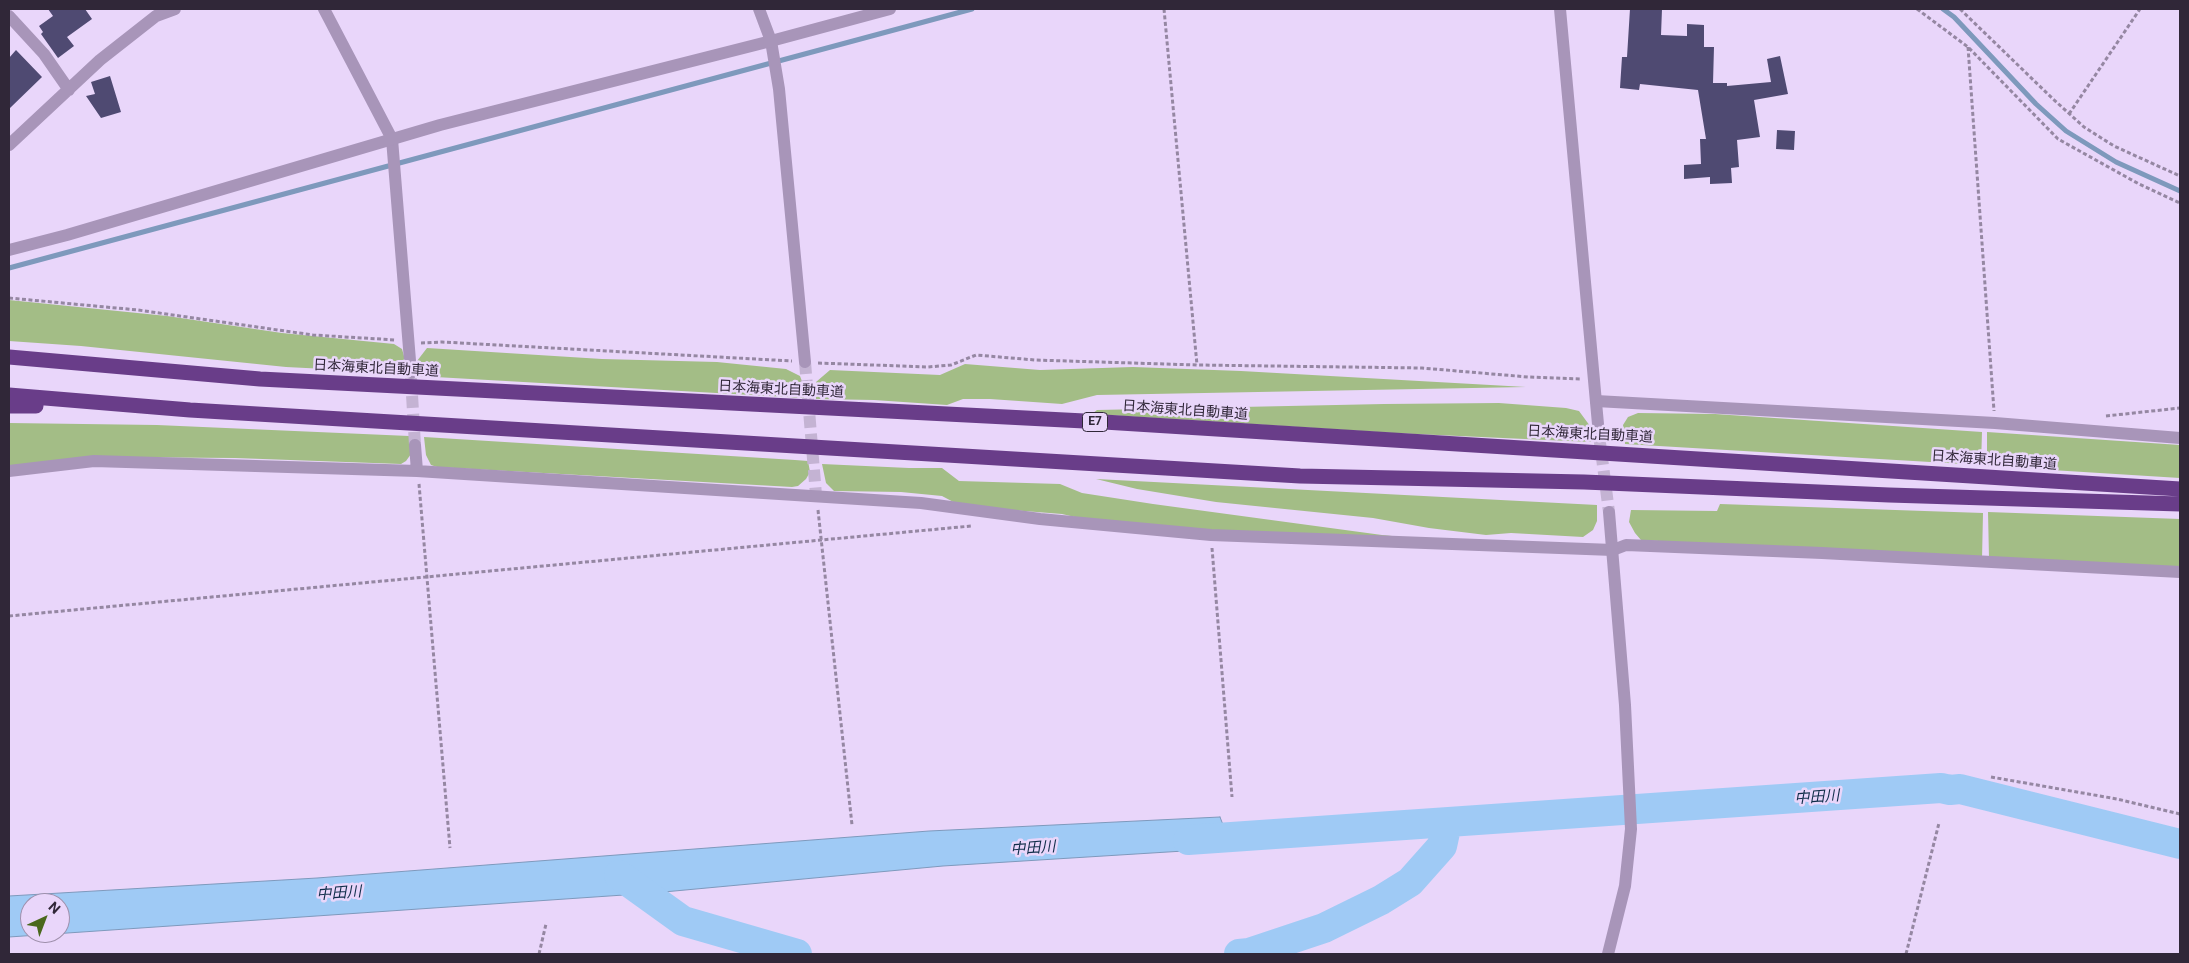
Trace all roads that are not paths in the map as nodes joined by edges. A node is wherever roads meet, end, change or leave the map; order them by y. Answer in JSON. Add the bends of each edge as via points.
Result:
{"nodes":[{"id":1,"x":175,"y":9,"type":"edge"},
{"id":2,"x":324,"y":9,"type":"edge"},
{"id":3,"x":759,"y":9,"type":"edge"},
{"id":4,"x":890,"y":9,"type":"edge"},
{"id":5,"x":1560,"y":9,"type":"edge"},
{"id":6,"x":9,"y":16,"type":"edge"},
{"id":7,"x":771,"y":41,"type":"junction"},
{"id":8,"x":69,"y":90,"type":"junction"},
{"id":9,"x":392,"y":139,"type":"junction"},
{"id":10,"x":9,"y":145,"type":"edge"},
{"id":11,"x":9,"y":250,"type":"edge"},
{"id":12,"x":9,"y":357,"type":"edge"},
{"id":13,"x":805,"y":362,"type":"tunnel mouth"},
{"id":14,"x":410,"y":373,"type":"tunnel mouth"},
{"id":15,"x":9,"y":395,"type":"edge"},
{"id":16,"x":1596,"y":402,"type":"junction"},
{"id":17,"x":9,"y":406,"type":"edge"},
{"id":18,"x":190,"y":410,"type":"junction"},
{"id":19,"x":1598,"y":435,"type":"tunnel mouth"},
{"id":20,"x":2180,"y":438,"type":"edge"},
{"id":21,"x":415,"y":445,"type":"tunnel mouth"},
{"id":22,"x":9,"y":471,"type":"edge"},
{"id":23,"x":417,"y":471,"type":"junction"},
{"id":24,"x":2180,"y":489,"type":"edge"},
{"id":25,"x":2180,"y":504,"type":"edge"},
{"id":26,"x":1609,"y":512,"type":"tunnel mouth"},
{"id":27,"x":1613,"y":550,"type":"junction"},
{"id":28,"x":2180,"y":572,"type":"edge"},
{"id":29,"x":1608,"y":954,"type":"edge"}],
"edges":[{"from":1,"to":8,"type":"street","via":[[156,16],[100,60]]},
{"from":2,"to":9,"type":"street"},
{"from":3,"to":7,"type":"street"},
{"from":4,"to":7,"type":"street"},
{"from":5,"to":16,"type":"street"},
{"from":6,"to":8,"type":"street","via":[[44,54]]},
{"from":7,"to":9,"type":"street"},
{"from":7,"to":13,"type":"street","via":[[779,89]]},
{"from":8,"to":10,"type":"street"},
{"from":9,"to":11,"type":"street"},
{"from":9,"to":14,"type":"street"},
{"from":12,"to":24,"type":"highway","name":"日本海東北自動車道","number":"E7","via":[[270,379],[1104,422]]},
{"from":15,"to":18,"type":"highway"},
{"from":16,"to":19,"type":"street"},
{"from":16,"to":20,"type":"street","via":[[1995,423]]},
{"from":17,"to":18,"type":"highway"},
{"from":18,"to":25,"type":"highway","via":[[1300,476],[1584,482]]},
{"from":21,"to":23,"type":"street"},
{"from":22,"to":23,"type":"street","via":[[94,461]]},
{"from":23,"to":27,"type":"street","via":[[921,503],[1040,519],[1211,535]]},
{"from":26,"to":27,"type":"street"},
{"from":27,"to":28,"type":"street","via":[[1626,545]]},
{"from":27,"to":29,"type":"street","via":[[1631,829],[1625,886]]}]}
